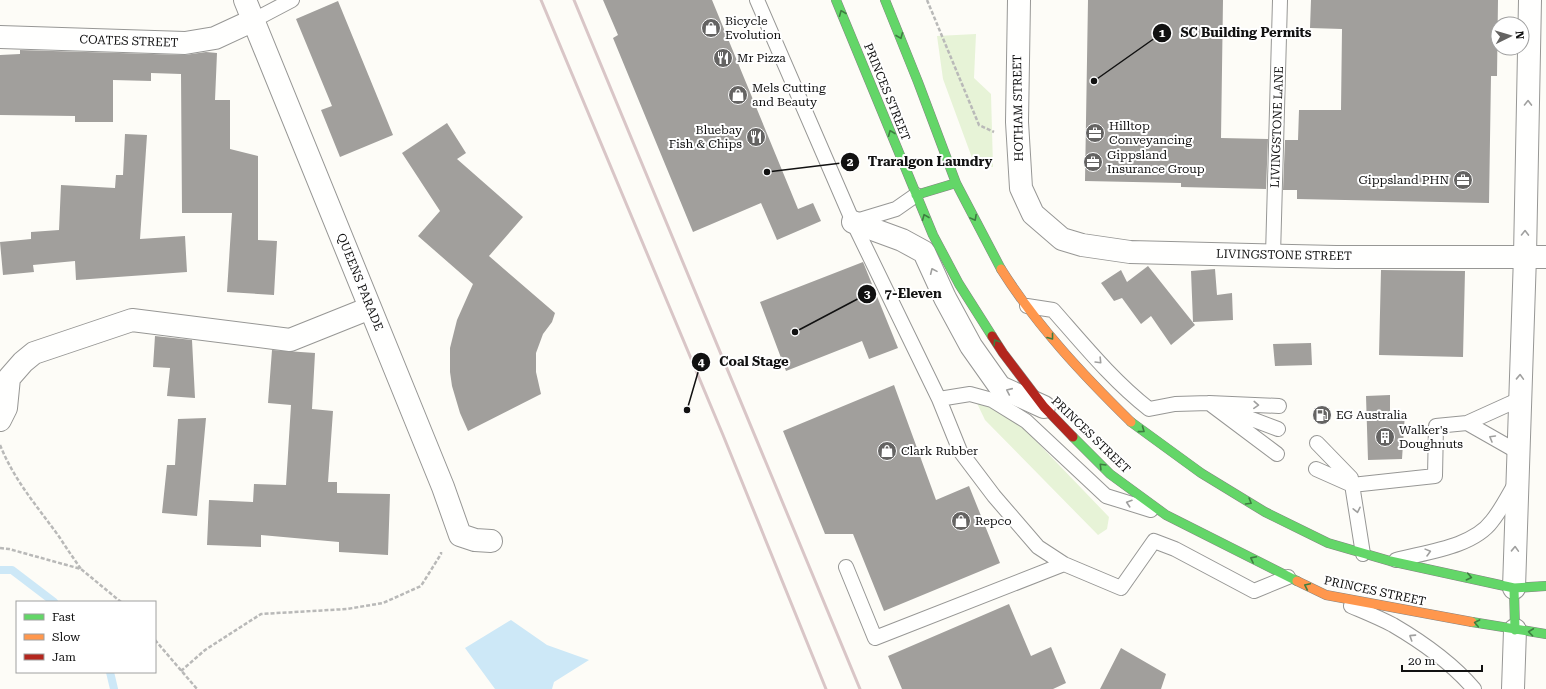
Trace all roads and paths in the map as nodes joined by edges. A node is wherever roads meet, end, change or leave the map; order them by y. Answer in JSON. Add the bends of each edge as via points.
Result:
{"nodes":[{"id":1,"x":292,"y":0,"type":"edge"},
{"id":2,"x":757,"y":0,"type":"edge"},
{"id":3,"x":836,"y":0,"type":"edge"},
{"id":4,"x":885,"y":0,"type":"edge"},
{"id":5,"x":927,"y":0,"type":"edge"},
{"id":6,"x":1019,"y":0,"type":"edge"},
{"id":7,"x":1280,"y":0,"type":"edge"},
{"id":8,"x":1530,"y":0,"type":"edge"},
{"id":9,"x":250,"y":10,"type":"edge"},
{"id":10,"x":0,"y":37,"type":"edge"},
{"id":11,"x":1018,"y":135,"type":"junction"},
{"id":12,"x":956,"y":183,"type":"junction"},
{"id":13,"x":916,"y":195,"type":"junction"},
{"id":14,"x":1033,"y":214,"type":"joint"},
{"id":15,"x":853,"y":222,"type":"junction"},
{"id":16,"x":1273,"y":255,"type":"junction"},
{"id":17,"x":1525,"y":256,"type":"junction"},
{"id":18,"x":1546,"y":257,"type":"edge"},
{"id":19,"x":1027,"y":306,"type":"junction"},
{"id":20,"x":370,"y":308,"type":"junction"},
{"id":21,"x":23,"y":362,"type":"junction"},
{"id":22,"x":0,"y":375,"type":"edge"},
{"id":23,"x":939,"y":399,"type":"junction"},
{"id":24,"x":1520,"y":399,"type":"junction"},
{"id":25,"x":1210,"y":403,"type":"junction"},
{"id":26,"x":1279,"y":406,"type":"dead end"},
{"id":27,"x":1044,"y":407,"type":"junction"},
{"id":28,"x":0,"y":420,"type":"edge"},
{"id":29,"x":1467,"y":423,"type":"junction"},
{"id":30,"x":1278,"y":428,"type":"dead end"},
{"id":31,"x":1317,"y":443,"type":"dead end"},
{"id":32,"x":0,"y":445,"type":"edge"},
{"id":33,"x":1518,"y":452,"type":"junction"},
{"id":34,"x":1277,"y":454,"type":"dead end"},
{"id":35,"x":1316,"y":469,"type":"dead end"},
{"id":36,"x":1518,"y":480,"type":"junction"},
{"id":37,"x":1352,"y":485,"type":"junction"},
{"id":38,"x":1166,"y":515,"type":"junction"},
{"id":39,"x":491,"y":541,"type":"dead end"},
{"id":40,"x":441,"y":547,"type":"dead end"},
{"id":41,"x":0,"y":548,"type":"edge"},
{"id":42,"x":1364,"y":554,"type":"junction"},
{"id":43,"x":1390,"y":562,"type":"junction"},
{"id":44,"x":1064,"y":564,"type":"junction"},
{"id":45,"x":846,"y":567,"type":"dead end"},
{"id":46,"x":81,"y":570,"type":"junction"},
{"id":47,"x":1288,"y":577,"type":"junction"},
{"id":48,"x":1546,"y":586,"type":"edge"},
{"id":49,"x":1514,"y":588,"type":"junction"},
{"id":50,"x":1326,"y":595,"type":"junction"},
{"id":51,"x":120,"y":601,"type":"edge"},
{"id":52,"x":1516,"y":630,"type":"junction"},
{"id":53,"x":1546,"y":634,"type":"edge"},
{"id":54,"x":156,"y":641,"type":"edge"},
{"id":55,"x":181,"y":671,"type":"junction"},
{"id":56,"x":197,"y":689,"type":"edge"},
{"id":57,"x":1474,"y":689,"type":"edge"},
{"id":58,"x":1513,"y":689,"type":"edge"}],
"edges":[{"from":1,"to":9,"type":"lane"},
{"from":2,"to":15,"type":"lane"},
{"from":13,"to":3,"type":"highway","name":"PRINCES STREET","one_way":true},
{"from":4,"to":12,"type":"highway","one_way":true},
{"from":5,"to":11,"type":"path","via":[[979,125],[996,133]]},
{"from":6,"to":11,"type":"street","name":"HOTHAM STREET"},
{"from":7,"to":16,"type":"lane","name":"LIVINGSTONE LANE"},
{"from":17,"to":8,"type":"street","one_way":true},
{"from":9,"to":10,"type":"street","name":"COATES STREET","via":[[215,38],[185,43]]},
{"from":9,"to":20,"type":"street","name":"QUEENS PARADE"},
{"from":11,"to":14,"type":"street","name":"HOTHAM STREET","via":[[1021,188]]},
{"from":12,"to":13,"type":"highway"},
{"from":12,"to":19,"type":"highway","one_way":true,"via":[[1002,270]]},
{"from":13,"to":15,"type":"lane","via":[[896,209]]},
{"from":27,"to":13,"type":"highway","name":"PRINCES STREET","one_way":true,"via":[[1003,353],[959,284],[933,235]]},
{"from":14,"to":16,"type":"street","name":"LIVINGSTONE STREET","via":[[1062,238],[1082,245],[1130,252]]},
{"from":15,"to":23,"type":"lane"},
{"from":27,"to":15,"type":"street","one_way":true,"via":[[1000,387],[971,346],[944,298],[924,252],[902,240]]},
{"from":16,"to":17,"type":"street","name":"LIVINGSTONE STREET"},
{"from":17,"to":18,"type":"street","name":"LIVINGSTONE STREET"},
{"from":24,"to":17,"type":"street","one_way":true},
{"from":19,"to":25,"type":"lane","one_way":true,"via":[[1053,310],[1089,351],[1149,409],[1175,404]]},
{"from":19,"to":42,"type":"highway","one_way":true,"via":[[1065,355],[1131,422],[1201,473],[1265,512],[1328,543]]},
{"from":20,"to":21,"type":"street","via":[[290,340],[132,320],[34,353]]},
{"from":20,"to":39,"type":"street","name":"QUEENS PARADE","via":[[460,534],[475,540]]},
{"from":21,"to":22,"type":"street"},
{"from":21,"to":28,"type":"street","via":[[9,378],[6,408]]},
{"from":38,"to":23,"type":"lane","one_way":true,"via":[[1106,496],[1026,421],[992,400],[970,394]]},
{"from":23,"to":44,"type":"lane","via":[[960,451],[994,496],[1038,547]]},
{"from":24,"to":29,"type":"lane"},
{"from":24,"to":33,"type":"street"},
{"from":25,"to":26,"type":"lane","one_way":true},
{"from":25,"to":30,"type":"lane"},
{"from":25,"to":34,"type":"lane"},
{"from":38,"to":27,"type":"highway","name":"PRINCES STREET","one_way":true,"via":[[1110,474]]},
{"from":33,"to":29,"type":"lane","one_way":true},
{"from":29,"to":37,"type":"lane","via":[[1436,426],[1435,476]]},
{"from":31,"to":37,"type":"lane","via":[[1351,478]]},
{"from":32,"to":46,"type":"path","via":[[22,488]]},
{"from":33,"to":36,"type":"street"},
{"from":35,"to":37,"type":"lane"},
{"from":43,"to":36,"type":"lane","one_way":true,"via":[[1457,544],[1477,535],[1492,522]]},
{"from":49,"to":36,"type":"street","one_way":true},
{"from":37,"to":42,"type":"lane","one_way":true},
{"from":47,"to":38,"type":"highway","name":"PRINCES STREET","one_way":true},
{"from":40,"to":55,"type":"path","via":[[441,554],[421,586],[384,603],[347,610],[260,614],[205,650]]},
{"from":41,"to":46,"type":"path"},
{"from":42,"to":43,"type":"highway"},
{"from":43,"to":49,"type":"highway","one_way":true,"via":[[1467,576]]},
{"from":44,"to":45,"type":"lane","via":[[875,638]]},
{"from":44,"to":47,"type":"lane","via":[[1121,588],[1154,541],[1175,549],[1254,591]]},
{"from":46,"to":51,"type":"path"},
{"from":50,"to":47,"type":"highway","name":"PRINCES STREET","one_way":true},
{"from":48,"to":49,"type":"highway"},
{"from":49,"to":52,"type":"highway"},
{"from":52,"to":50,"type":"highway","name":"PRINCES STREET","one_way":true},
{"from":57,"to":50,"type":"lane","one_way":true,"via":[[1449,665],[1392,625]]},
{"from":53,"to":52,"type":"highway","name":"PRINCES STREET","one_way":true},
{"from":52,"to":58,"type":"street"},
{"from":54,"to":55,"type":"path"},
{"from":55,"to":56,"type":"path"}]}
